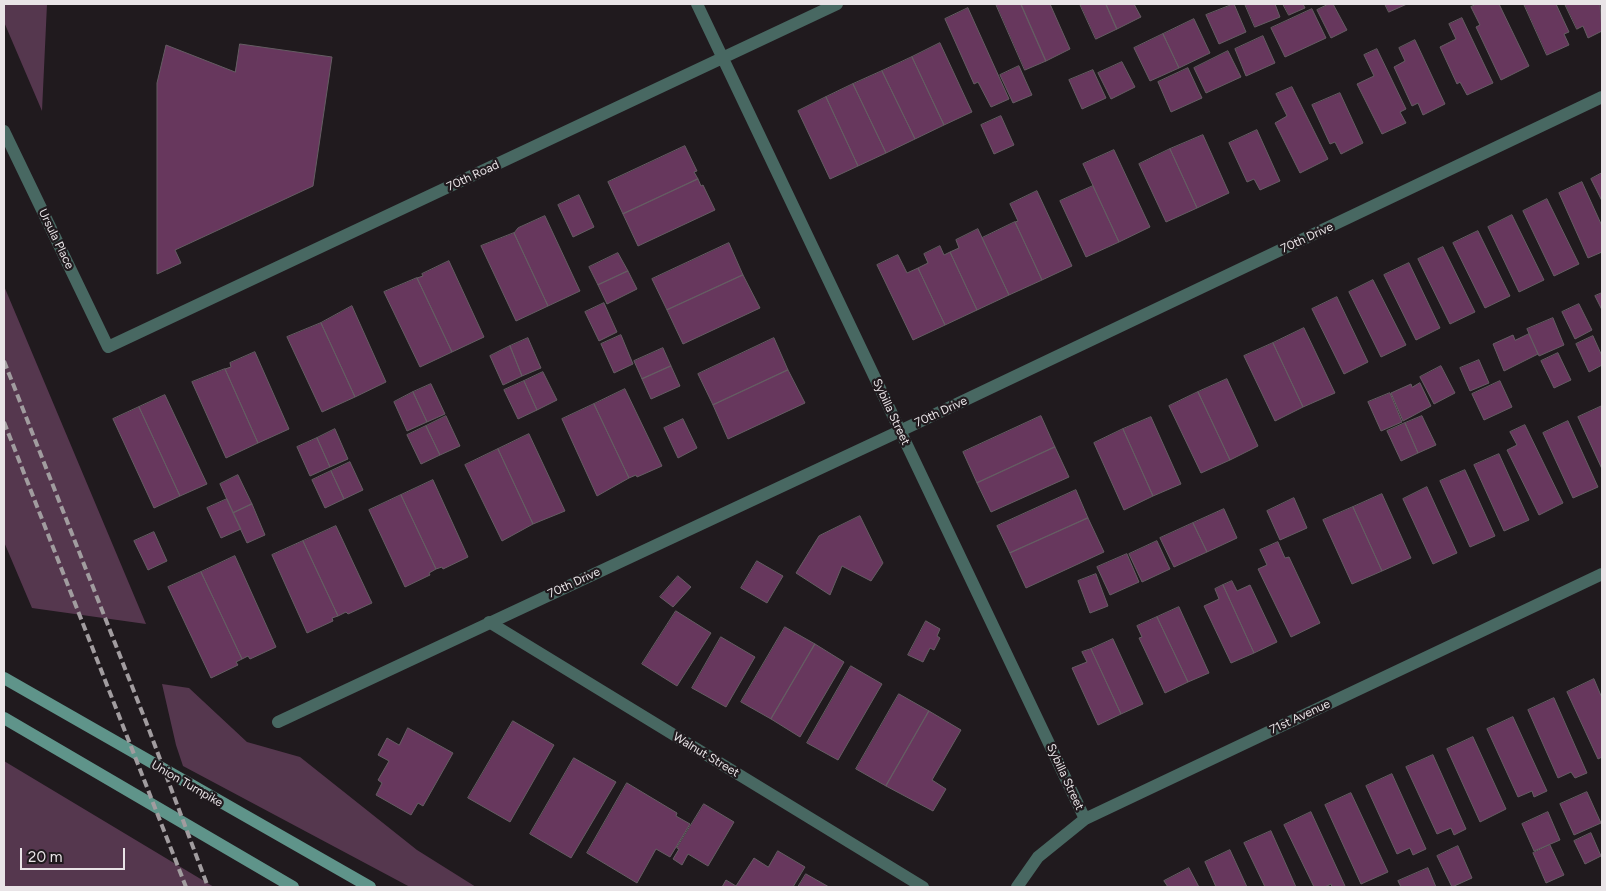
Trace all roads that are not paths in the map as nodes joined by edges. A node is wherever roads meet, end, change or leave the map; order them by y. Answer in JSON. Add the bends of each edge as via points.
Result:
{"nodes":[{"id":1,"x":697,"y":4,"type":"edge"},
{"id":2,"x":837,"y":4,"type":"edge"},
{"id":3,"x":722,"y":58,"type":"junction"},
{"id":4,"x":1602,"y":97,"type":"edge"},
{"id":5,"x":5,"y":134,"type":"edge"},
{"id":6,"x":108,"y":347,"type":"joint"},
{"id":7,"x":900,"y":431,"type":"junction"},
{"id":8,"x":1602,"y":574,"type":"edge"},
{"id":9,"x":489,"y":622,"type":"junction"},
{"id":10,"x":4,"y":678,"type":"edge"},
{"id":11,"x":4,"y":718,"type":"edge"},
{"id":12,"x":278,"y":722,"type":"dead end"},
{"id":13,"x":1085,"y":819,"type":"junction"},
{"id":14,"x":293,"y":887,"type":"edge"},
{"id":15,"x":370,"y":887,"type":"edge"},
{"id":16,"x":923,"y":887,"type":"edge"},
{"id":17,"x":1017,"y":887,"type":"edge"}],
"edges":[{"from":1,"to":3,"type":"street","name":"Sybilla Street"},
{"from":2,"to":3,"type":"street","name":"70th Road"},
{"from":3,"to":6,"type":"street","name":"70th Road"},
{"from":3,"to":7,"type":"street","name":"Sybilla Street"},
{"from":4,"to":7,"type":"street","name":"70th Drive"},
{"from":5,"to":6,"type":"street","name":"Ursula Place"},
{"from":7,"to":9,"type":"street","name":"70th Drive"},
{"from":7,"to":13,"type":"street","name":"Sybilla Street"},
{"from":8,"to":13,"type":"street","name":"71st Avenue"},
{"from":9,"to":12,"type":"street","name":"70th Drive"},
{"from":9,"to":16,"type":"street","name":"Walnut Street"},
{"from":10,"to":15,"type":"main road","name":"Union Turnpike"},
{"from":11,"to":14,"type":"main road"},
{"from":13,"to":17,"type":"street","name":"71st Avenue","via":[[1038,858]]}]}
